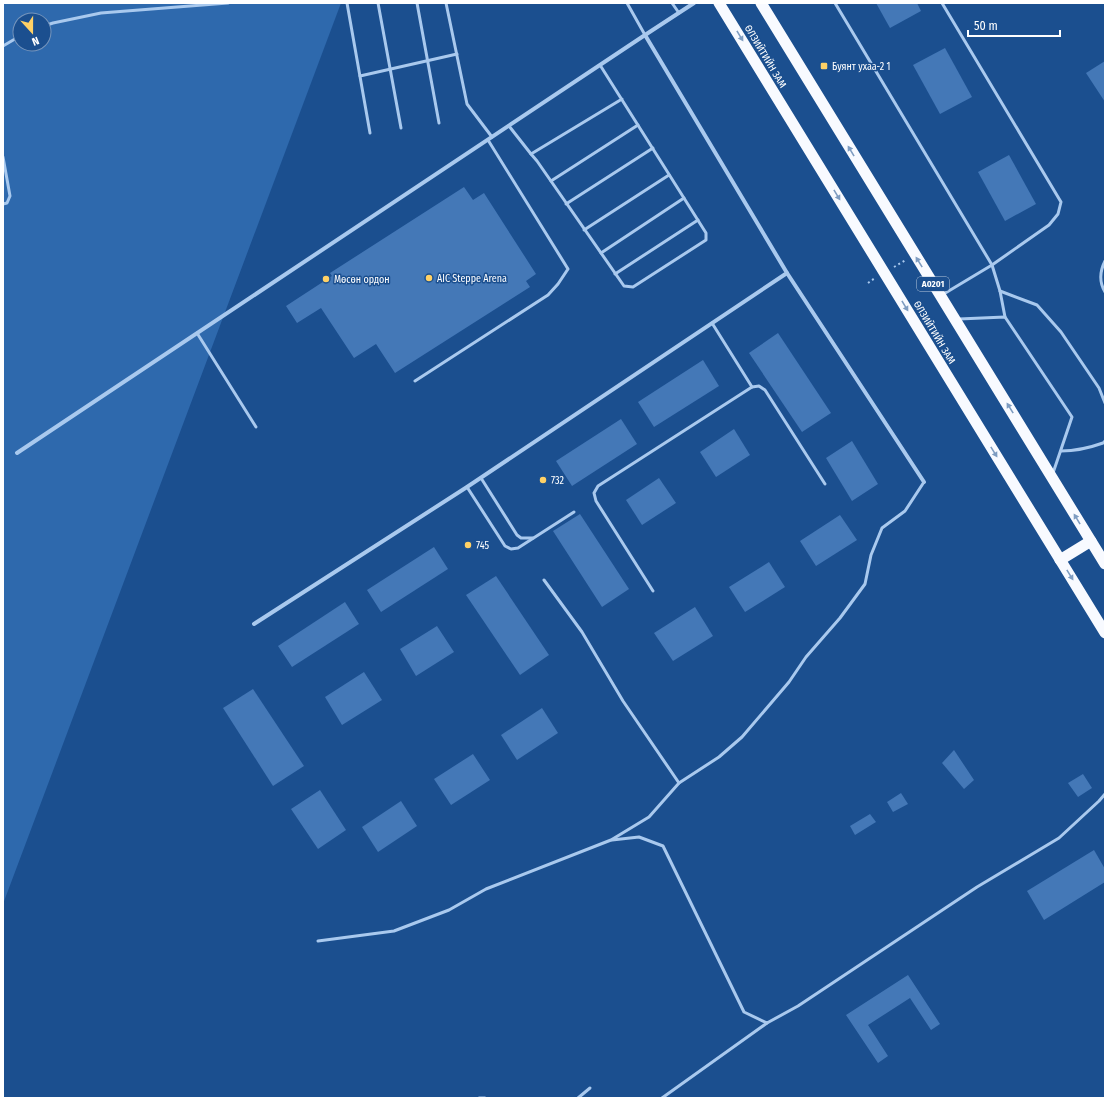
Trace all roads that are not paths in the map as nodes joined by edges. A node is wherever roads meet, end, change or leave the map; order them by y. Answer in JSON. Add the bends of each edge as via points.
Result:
{"nodes":[{"id":1,"x":228,"y":3,"type":"edge"},
{"id":2,"x":347,"y":3,"type":"edge"},
{"id":3,"x":378,"y":3,"type":"edge"},
{"id":4,"x":417,"y":3,"type":"edge"},
{"id":5,"x":446,"y":3,"type":"edge"},
{"id":6,"x":627,"y":3,"type":"edge"},
{"id":7,"x":672,"y":3,"type":"edge"},
{"id":8,"x":694,"y":3,"type":"edge"},
{"id":9,"x":720,"y":3,"type":"edge"},
{"id":10,"x":761,"y":3,"type":"edge"},
{"id":11,"x":835,"y":3,"type":"edge"},
{"id":12,"x":942,"y":3,"type":"edge"},
{"id":13,"x":679,"y":13,"type":"junction"},
{"id":14,"x":52,"y":23,"type":"edge"},
{"id":15,"x":645,"y":35,"type":"junction"},
{"id":16,"x":12,"y":41,"type":"edge"},
{"id":17,"x":3,"y":46,"type":"edge"},
{"id":18,"x":457,"y":54,"type":"junction"},
{"id":19,"x":428,"y":61,"type":"junction"},
{"id":20,"x":600,"y":65,"type":"junction"},
{"id":21,"x":390,"y":69,"type":"junction"},
{"id":22,"x":360,"y":76,"type":"junction"},
{"id":23,"x":622,"y":100,"type":"junction"},
{"id":24,"x":439,"y":123,"type":"dead end"},
{"id":25,"x":638,"y":125,"type":"junction"},
{"id":26,"x":509,"y":126,"type":"junction"},
{"id":27,"x":400,"y":128,"type":"dead end"},
{"id":28,"x":370,"y":133,"type":"dead end"},
{"id":29,"x":492,"y":137,"type":"junction"},
{"id":30,"x":488,"y":140,"type":"junction"},
{"id":31,"x":652,"y":148,"type":"junction"},
{"id":32,"x":531,"y":154,"type":"junction"},
{"id":33,"x":3,"y":157,"type":"edge"},
{"id":34,"x":669,"y":175,"type":"junction"},
{"id":35,"x":551,"y":181,"type":"junction"},
{"id":36,"x":684,"y":198,"type":"junction"},
{"id":37,"x":3,"y":204,"type":"edge"},
{"id":38,"x":566,"y":204,"type":"junction"},
{"id":39,"x":698,"y":220,"type":"junction"},
{"id":40,"x":584,"y":230,"type":"junction"},
{"id":41,"x":601,"y":253,"type":"junction"},
{"id":42,"x":1105,"y":261,"type":"edge"},
{"id":43,"x":992,"y":265,"type":"junction"},
{"id":44,"x":787,"y":273,"type":"junction"},
{"id":45,"x":615,"y":274,"type":"junction"},
{"id":46,"x":1000,"y":291,"type":"junction"},
{"id":47,"x":1105,"y":292,"type":"edge"},
{"id":48,"x":941,"y":296,"type":"junction"},
{"id":49,"x":1005,"y":317,"type":"junction"},
{"id":50,"x":955,"y":319,"type":"junction"},
{"id":51,"x":712,"y":323,"type":"junction"},
{"id":52,"x":197,"y":333,"type":"junction"},
{"id":53,"x":415,"y":381,"type":"dead end"},
{"id":54,"x":752,"y":387,"type":"junction"},
{"id":55,"x":1105,"y":403,"type":"edge"},
{"id":56,"x":256,"y":427,"type":"dead end"},
{"id":57,"x":1104,"y":443,"type":"edge"},
{"id":58,"x":1061,"y":451,"type":"junction"},
{"id":59,"x":17,"y":452,"type":"dead end"},
{"id":60,"x":1052,"y":477,"type":"junction"},
{"id":61,"x":481,"y":478,"type":"junction"},
{"id":62,"x":924,"y":482,"type":"joint"},
{"id":63,"x":826,"y":484,"type":"dead end"},
{"id":64,"x":467,"y":487,"type":"junction"},
{"id":65,"x":574,"y":512,"type":"dead end"},
{"id":66,"x":534,"y":537,"type":"junction"},
{"id":67,"x":1091,"y":541,"type":"junction"},
{"id":68,"x":1060,"y":560,"type":"junction"},
{"id":69,"x":1105,"y":564,"type":"edge"},
{"id":70,"x":544,"y":580,"type":"dead end"},
{"id":71,"x":653,"y":591,"type":"dead end"},
{"id":72,"x":254,"y":624,"type":"dead end"},
{"id":73,"x":1105,"y":632,"type":"edge"},
{"id":74,"x":679,"y":783,"type":"junction"},
{"id":75,"x":1105,"y":794,"type":"edge"},
{"id":76,"x":611,"y":840,"type":"junction"},
{"id":77,"x":318,"y":941,"type":"dead end"},
{"id":78,"x":767,"y":1023,"type":"junction"},
{"id":79,"x":590,"y":1088,"type":"dead end"},
{"id":80,"x":479,"y":1098,"type":"edge"},
{"id":81,"x":485,"y":1098,"type":"edge"},
{"id":82,"x":578,"y":1098,"type":"edge"},
{"id":83,"x":662,"y":1098,"type":"edge"}],
"edges":[{"from":1,"to":14,"type":"lane","via":[[101,13]]},
{"from":2,"to":22,"type":"lane"},
{"from":3,"to":21,"type":"lane"},
{"from":4,"to":19,"type":"lane"},
{"from":5,"to":18,"type":"lane"},
{"from":6,"to":15,"type":"lane"},
{"from":7,"to":13,"type":"lane"},
{"from":8,"to":13,"type":"street"},
{"from":9,"to":68,"type":"highway","name":"ӨЛЗИЙТИЙН ЗАМ","one_way":true},
{"from":48,"to":10,"type":"highway","number":"A0201","one_way":true},
{"from":11,"to":43,"type":"lane"},
{"from":12,"to":43,"type":"lane","via":[[1061,202],[1058,214],[1049,225]]},
{"from":13,"to":15,"type":"street"},
{"from":15,"to":20,"type":"street"},
{"from":15,"to":44,"type":"street"},
{"from":16,"to":17,"type":"lane"},
{"from":18,"to":19,"type":"lane"},
{"from":18,"to":29,"type":"lane","via":[[467,104]]},
{"from":19,"to":21,"type":"lane"},
{"from":19,"to":24,"type":"lane"},
{"from":20,"to":23,"type":"lane"},
{"from":20,"to":26,"type":"street"},
{"from":21,"to":22,"type":"lane"},
{"from":21,"to":27,"type":"lane"},
{"from":22,"to":28,"type":"lane"},
{"from":23,"to":25,"type":"lane"},
{"from":23,"to":32,"type":"lane"},
{"from":25,"to":31,"type":"lane"},
{"from":25,"to":35,"type":"lane"},
{"from":26,"to":29,"type":"street"},
{"from":26,"to":32,"type":"lane"},
{"from":29,"to":30,"type":"street"},
{"from":30,"to":52,"type":"street"},
{"from":30,"to":53,"type":"lane","via":[[568,269],[548,295]]},
{"from":31,"to":34,"type":"lane"},
{"from":31,"to":38,"type":"lane"},
{"from":32,"to":35,"type":"lane"},
{"from":33,"to":37,"type":"lane","via":[[10,196],[7,203]]},
{"from":34,"to":36,"type":"lane"},
{"from":34,"to":40,"type":"lane"},
{"from":35,"to":38,"type":"lane"},
{"from":36,"to":39,"type":"lane"},
{"from":36,"to":41,"type":"lane"},
{"from":38,"to":40,"type":"lane"},
{"from":39,"to":45,"type":"lane"},
{"from":39,"to":45,"type":"lane","via":[[706,233],[706,240],[633,287],[624,286]]},
{"from":40,"to":41,"type":"lane"},
{"from":41,"to":45,"type":"lane"},
{"from":42,"to":47,"type":"lane","via":[[1101,278]]},
{"from":43,"to":46,"type":"lane"},
{"from":43,"to":48,"type":"lane"},
{"from":44,"to":51,"type":"street"},
{"from":44,"to":62,"type":"street"},
{"from":46,"to":49,"type":"lane"},
{"from":46,"to":55,"type":"lane","via":[[1037,305],[1061,332],[1099,388]]},
{"from":48,"to":50,"type":"highway","number":"A0201"},
{"from":49,"to":50,"type":"lane"},
{"from":49,"to":58,"type":"lane","via":[[1072,418]]},
{"from":60,"to":50,"type":"highway","number":"A0201","one_way":true},
{"from":51,"to":54,"type":"lane"},
{"from":51,"to":61,"type":"street"},
{"from":52,"to":56,"type":"lane"},
{"from":52,"to":59,"type":"street"},
{"from":54,"to":63,"type":"lane","via":[[760,386],[765,390]]},
{"from":54,"to":71,"type":"lane","via":[[598,486],[594,493],[596,501]]},
{"from":57,"to":58,"type":"lane","via":[[1089,448]]},
{"from":58,"to":60,"type":"lane"},
{"from":67,"to":60,"type":"highway","number":"A0201","one_way":true},
{"from":61,"to":64,"type":"street"},
{"from":61,"to":66,"type":"lane","via":[[517,535],[521,538]]},
{"from":62,"to":74,"type":"lane","via":[[905,511],[882,528],[871,555],[865,584],[789,682],[742,737],[719,758]]},
{"from":64,"to":66,"type":"lane","via":[[505,546],[511,549],[518,548]]},
{"from":64,"to":72,"type":"street"},
{"from":65,"to":66,"type":"lane"},
{"from":67,"to":68,"type":"highway"},
{"from":67,"to":69,"type":"highway","number":"A0201"},
{"from":68,"to":73,"type":"highway","name":"ӨЛЗИЙТИЙН ЗАМ","one_way":true},
{"from":70,"to":74,"type":"lane","via":[[582,632]]},
{"from":74,"to":76,"type":"lane","via":[[649,817]]},
{"from":75,"to":78,"type":"lane","via":[[1059,838],[977,887],[798,1006]]},
{"from":76,"to":77,"type":"lane","via":[[486,889],[449,910],[394,931]]},
{"from":76,"to":78,"type":"lane","via":[[639,837],[663,846],[744,1012]]},
{"from":78,"to":83,"type":"lane"},
{"from":79,"to":82,"type":"lane"},
{"from":80,"to":81,"type":"lane"}]}
